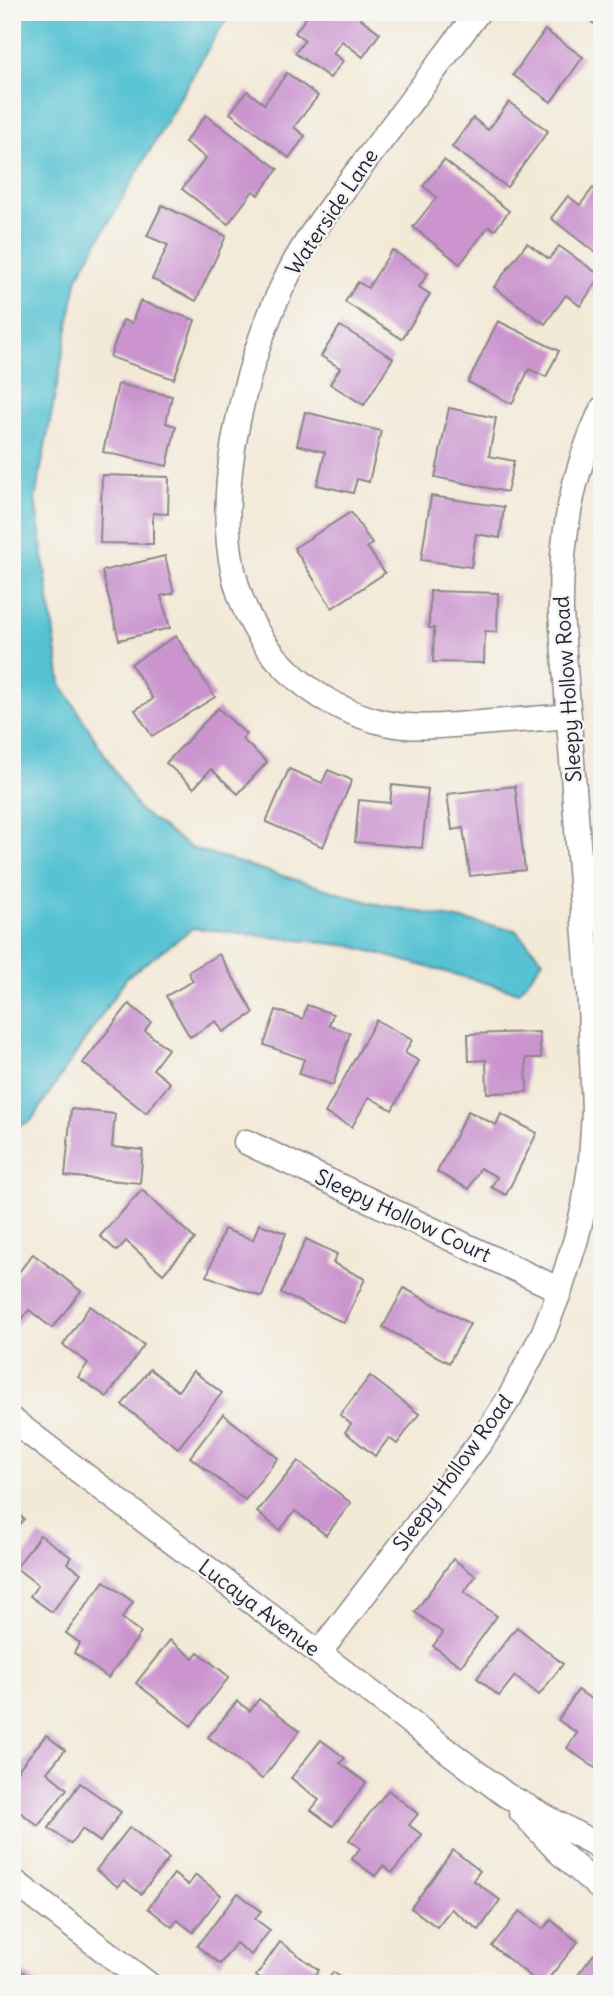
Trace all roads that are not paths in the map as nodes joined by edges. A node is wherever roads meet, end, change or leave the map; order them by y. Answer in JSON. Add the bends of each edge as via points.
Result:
{"nodes":[{"id":1,"x":478,"y":12,"type":"edge"},
{"id":2,"x":602,"y":408,"type":"edge"},
{"id":3,"x":569,"y":716,"type":"junction"},
{"id":4,"x":246,"y":1142,"type":"dead end"},
{"id":5,"x":560,"y":1290,"type":"junction"},
{"id":6,"x":12,"y":1420,"type":"edge"},
{"id":7,"x":319,"y":1653,"type":"junction"},
{"id":8,"x":506,"y":1795,"type":"junction"},
{"id":9,"x":602,"y":1848,"type":"edge"},
{"id":10,"x":12,"y":1880,"type":"edge"},
{"id":11,"x":602,"y":1890,"type":"edge"},
{"id":12,"x":148,"y":1984,"type":"edge"}],
"edges":[{"from":1,"to":3,"type":"street","name":"Waterside Lane","via":[[326,214],[290,271],[266,324],[237,425],[229,506],[233,571],[254,627],[281,664],[307,688],[359,716],[419,727]]},
{"from":2,"to":3,"type":"street","name":"Sleepy Hollow Road","via":[[576,474],[563,543],[561,613]]},
{"from":3,"to":5,"type":"street","name":"Sleepy Hollow Road","via":[[594,1111],[584,1206]]},
{"from":4,"to":5,"type":"street","name":"Sleepy Hollow Court"},
{"from":5,"to":7,"type":"street","name":"Sleepy Hollow Road","via":[[543,1334],[482,1440]]},
{"from":6,"to":7,"type":"street","name":"Lucaya Avenue"},
{"from":7,"to":8,"type":"street","name":"Lucaya Avenue"},
{"from":8,"to":9,"type":"street","name":"Lucaya Avenue"},
{"from":8,"to":11,"type":"street","name":"Lucaya Avenue"},
{"from":10,"to":12,"type":"street"}]}
